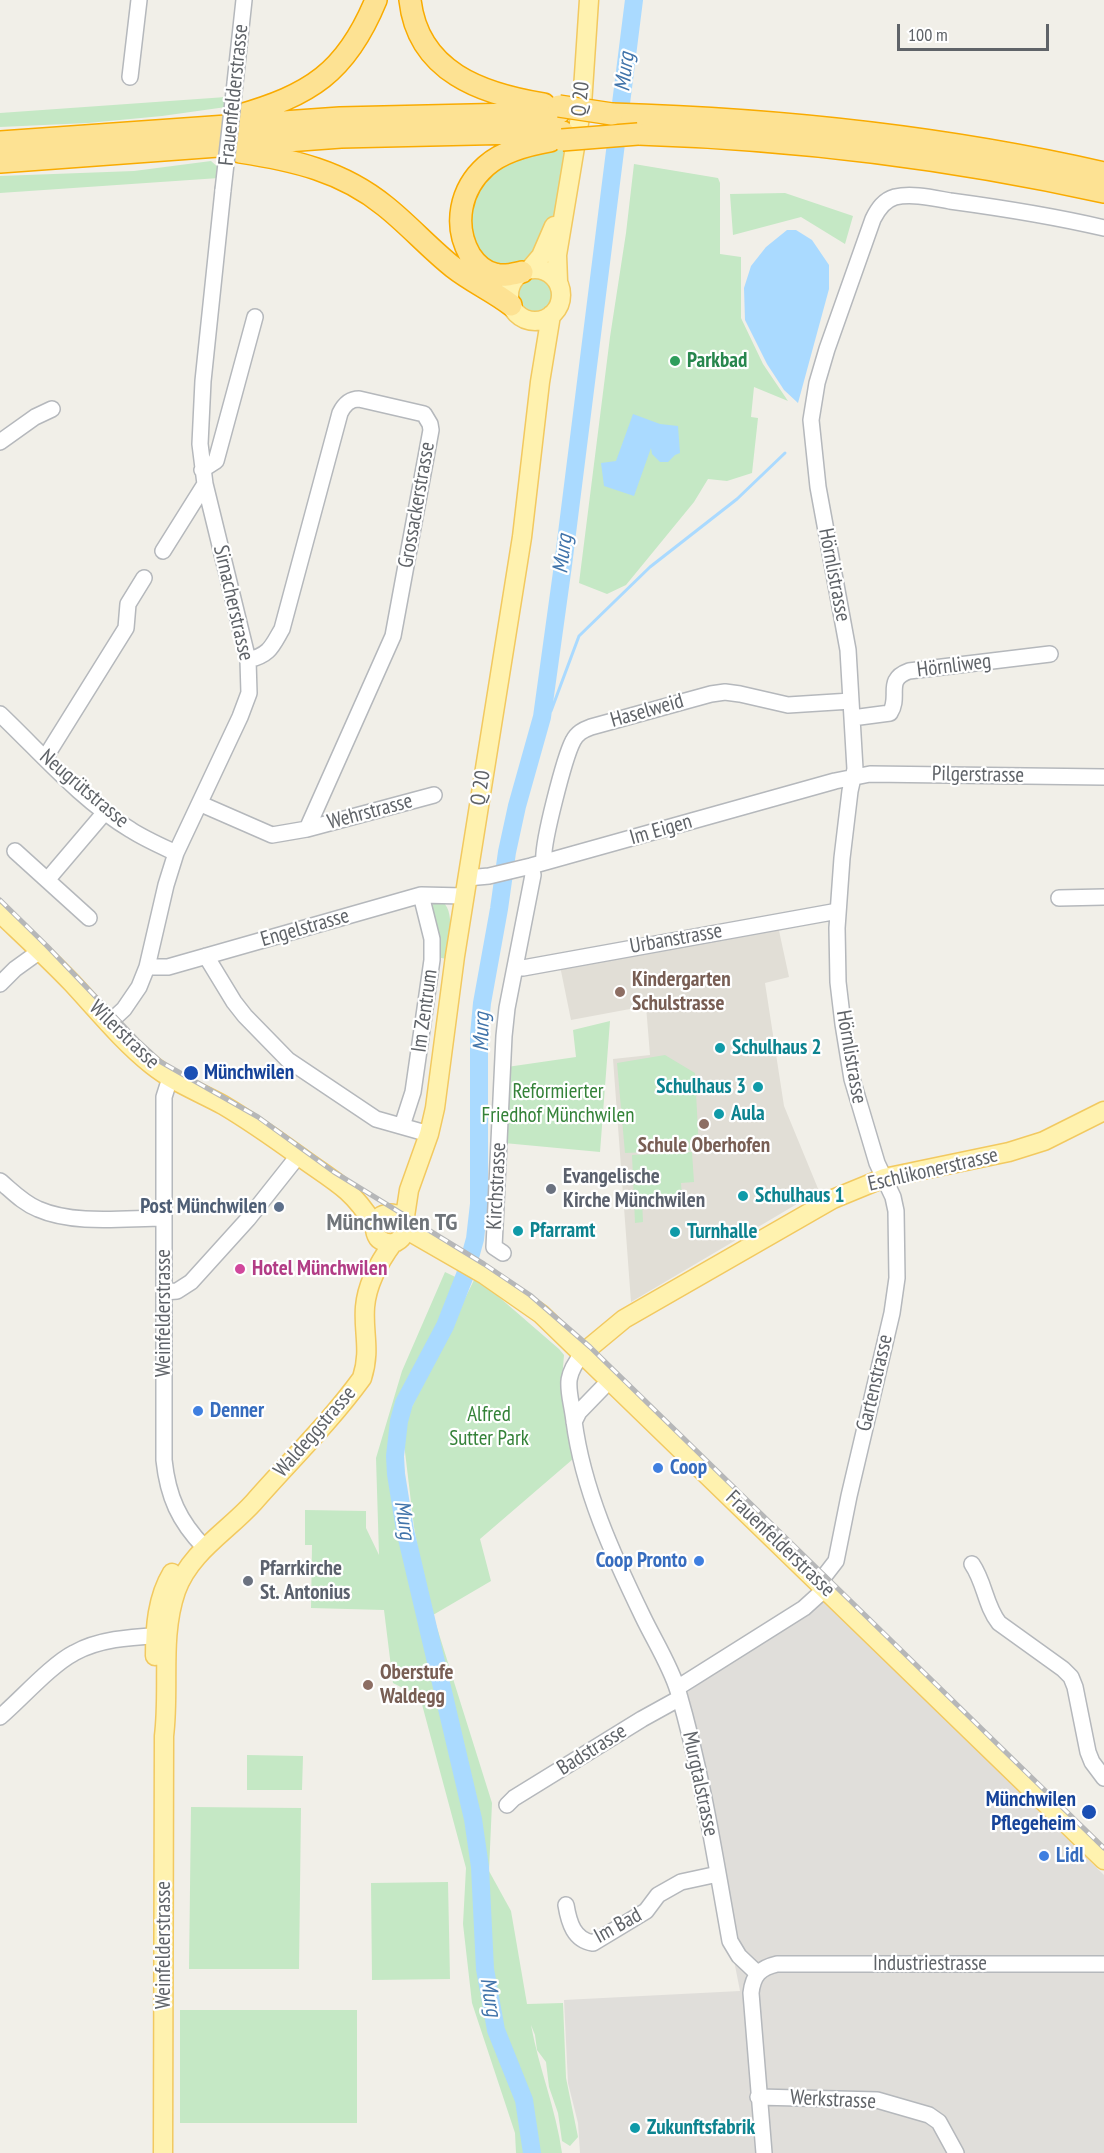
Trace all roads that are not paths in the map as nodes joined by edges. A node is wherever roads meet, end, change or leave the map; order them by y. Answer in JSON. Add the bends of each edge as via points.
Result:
{"nodes":[{"id":1,"x":139,"y":0,"type":"edge"},
{"id":2,"x":244,"y":0,"type":"edge"},
{"id":3,"x":376,"y":0,"type":"edge"},
{"id":4,"x":410,"y":0,"type":"edge"},
{"id":5,"x":589,"y":0,"type":"edge"},
{"id":6,"x":130,"y":77,"type":"dead end"},
{"id":7,"x":561,"y":123,"type":"junction"},
{"id":8,"x":639,"y":124,"type":"junction"},
{"id":9,"x":198,"y":137,"type":"junction"},
{"id":10,"x":0,"y":142,"type":"edge"},
{"id":11,"x":0,"y":162,"type":"edge"},
{"id":12,"x":1104,"y":173,"type":"edge"},
{"id":13,"x":223,"y":190,"type":"joint"},
{"id":14,"x":1104,"y":192,"type":"edge"},
{"id":15,"x":566,"y":197,"type":"junction"},
{"id":16,"x":1104,"y":228,"type":"edge"},
{"id":17,"x":526,"y":271,"type":"junction"},
{"id":18,"x":558,"y":281,"type":"junction"},
{"id":19,"x":517,"y":311,"type":"junction"},
{"id":20,"x":551,"y":315,"type":"junction"},
{"id":21,"x":255,"y":317,"type":"dead end"},
{"id":22,"x":540,"y":382,"type":"junction"},
{"id":23,"x":52,"y":409,"type":"dead end"},
{"id":24,"x":0,"y":442,"type":"edge"},
{"id":25,"x":203,"y":477,"type":"junction"},
{"id":26,"x":163,"y":551,"type":"dead end"},
{"id":27,"x":144,"y":578,"type":"dead end"},
{"id":28,"x":1050,"y":654,"type":"dead end"},
{"id":29,"x":248,"y":660,"type":"junction"},
{"id":30,"x":851,"y":701,"type":"junction"},
{"id":31,"x":0,"y":714,"type":"edge"},
{"id":32,"x":852,"y":718,"type":"junction"},
{"id":33,"x":45,"y":758,"type":"junction"},
{"id":34,"x":853,"y":777,"type":"junction"},
{"id":35,"x":1104,"y":777,"type":"edge"},
{"id":36,"x":434,"y":795,"type":"dead end"},
{"id":37,"x":201,"y":804,"type":"junction"},
{"id":38,"x":105,"y":812,"type":"junction"},
{"id":39,"x":307,"y":829,"type":"junction"},
{"id":40,"x":15,"y":851,"type":"dead end"},
{"id":41,"x":176,"y":853,"type":"junction"},
{"id":42,"x":538,"y":864,"type":"junction"},
{"id":43,"x":48,"y":879,"type":"junction"},
{"id":44,"x":465,"y":887,"type":"junction"},
{"id":45,"x":422,"y":895,"type":"junction"},
{"id":46,"x":1104,"y":897,"type":"edge"},
{"id":47,"x":1059,"y":898,"type":"dead end"},
{"id":48,"x":838,"y":911,"type":"junction"},
{"id":49,"x":0,"y":913,"type":"edge"},
{"id":50,"x":89,"y":918,"type":"dead end"},
{"id":51,"x":40,"y":951,"type":"junction"},
{"id":52,"x":206,"y":956,"type":"junction"},
{"id":53,"x":147,"y":967,"type":"junction"},
{"id":54,"x":515,"y":967,"type":"junction"},
{"id":55,"x":0,"y":984,"type":"edge"},
{"id":56,"x":109,"y":1023,"type":"junction"},
{"id":57,"x":170,"y":1078,"type":"junction"},
{"id":58,"x":1104,"y":1111,"type":"edge"},
{"id":59,"x":402,"y":1126,"type":"junction"},
{"id":60,"x":429,"y":1134,"type":"junction"},
{"id":61,"x":298,"y":1156,"type":"junction"},
{"id":62,"x":884,"y":1178,"type":"junction"},
{"id":63,"x":0,"y":1181,"type":"edge"},
{"id":64,"x":164,"y":1218,"type":"junction"},
{"id":65,"x":391,"y":1228,"type":"junction"},
{"id":66,"x":503,"y":1253,"type":"dead end"},
{"id":67,"x":165,"y":1292,"type":"junction"},
{"id":68,"x":583,"y":1353,"type":"junction"},
{"id":69,"x":610,"y":1379,"type":"junction"},
{"id":70,"x":574,"y":1422,"type":"junction"},
{"id":71,"x":263,"y":1490,"type":"joint"},
{"id":72,"x":201,"y":1544,"type":"junction"},
{"id":73,"x":972,"y":1564,"type":"dead end"},
{"id":74,"x":822,"y":1586,"type":"junction"},
{"id":75,"x":161,"y":1636,"type":"junction"},
{"id":76,"x":679,"y":1693,"type":"junction"},
{"id":77,"x":0,"y":1717,"type":"edge"},
{"id":78,"x":1104,"y":1778,"type":"edge"},
{"id":79,"x":507,"y":1805,"type":"dead end"},
{"id":80,"x":1104,"y":1860,"type":"edge"},
{"id":81,"x":718,"y":1874,"type":"junction"},
{"id":82,"x":566,"y":1905,"type":"dead end"},
{"id":83,"x":1104,"y":1964,"type":"edge"},
{"id":84,"x":757,"y":1973,"type":"junction"},
{"id":85,"x":758,"y":2097,"type":"junction"},
{"id":86,"x":163,"y":2153,"type":"edge"},
{"id":87,"x":764,"y":2153,"type":"edge"},
{"id":88,"x":956,"y":2153,"type":"edge"}],
"edges":[{"from":1,"to":6,"type":"street"},
{"from":2,"to":13,"type":"street","name":"Frauenfelderstrasse","bridge":true},
{"from":3,"to":9,"type":"highway","via":[[345,57],[314,85]]},
{"from":4,"to":7,"type":"highway","via":[[416,26],[438,61],[458,77]]},
{"from":5,"to":15,"type":"main road","name":"Q 20","via":[[582,105]]},
{"from":7,"to":8,"type":"highway","bridge":true},
{"from":7,"to":8,"type":"highway","bridge":true,"via":[[612,114]]},
{"from":7,"to":9,"type":"highway","via":[[400,135]]},
{"from":7,"to":17,"type":"highway","via":[[525,147],[494,160],[477,175],[464,199],[461,228],[473,260],[495,274]]},
{"from":8,"to":12,"type":"highway","via":[[747,120],[866,131],[980,148]]},
{"from":8,"to":14,"type":"highway","via":[[887,153]]},
{"from":9,"to":10,"type":"highway"},
{"from":9,"to":11,"type":"highway"},
{"from":9,"to":19,"type":"highway","via":[[314,167],[346,181],[385,206],[452,266]]},
{"from":13,"to":25,"type":"street","name":"Sirnacherstrasse","via":[[200,421]]},
{"from":15,"to":17,"type":"main road","name":"Q 20","via":[[544,251]]},
{"from":15,"to":18,"type":"main road","name":"Q 20"},
{"from":16,"to":30,"type":"street","name":"Hörnlistrasse","via":[[1008,208],[923,197],[895,197],[879,207],[817,383],[810,420],[818,487],[846,632]]},
{"from":17,"to":18,"type":"main road","via":[[546,271]]},
{"from":17,"to":19,"type":"main road","name":"Q 20","via":[[511,286]]},
{"from":18,"to":20,"type":"main road","name":"Q 20","via":[[561,301]]},
{"from":19,"to":20,"type":"main road","via":[[538,321]]},
{"from":19,"to":22,"type":"main road","name":"Q 20","via":[[534,341]]},
{"from":20,"to":22,"type":"main road","name":"Q 20"},
{"from":21,"to":25,"type":"street","via":[[216,461]]},
{"from":22,"to":44,"type":"main road","name":"Q 20","via":[[522,537]]},
{"from":23,"to":24,"type":"street"},
{"from":25,"to":26,"type":"street"},
{"from":25,"to":29,"type":"street","name":"Sirnacherstrasse"},
{"from":27,"to":33,"type":"street","via":[[128,604],[126,628]]},
{"from":28,"to":32,"type":"street","name":"Hörnliweg","via":[[909,671],[896,680],[890,713]]},
{"from":29,"to":37,"type":"street","name":"Sirnacherstrasse","via":[[250,676],[245,704]]},
{"from":29,"to":39,"type":"street","name":"Grossackerstrasse","via":[[270,650],[282,629],[344,405],[359,399],[424,414],[431,430],[393,636]]},
{"from":30,"to":32,"type":"street","name":"Hörnlistrasse"},
{"from":30,"to":42,"type":"street","name":"Haselweid","via":[[788,705],[740,694],[711,694],[579,732],[569,751]]},
{"from":31,"to":33,"type":"street","name":"Neugrütstrasse"},
{"from":32,"to":34,"type":"street","name":"Hörnlistrasse"},
{"from":33,"to":38,"type":"street","name":"Neugrütstrasse"},
{"from":34,"to":35,"type":"street","name":"Pilgerstrasse"},
{"from":34,"to":42,"type":"street","name":"Im Eigen"},
{"from":34,"to":48,"type":"street","name":"Hörnlistrasse"},
{"from":36,"to":39,"type":"street","name":"Wehrstrasse"},
{"from":37,"to":39,"type":"street","via":[[272,835]]},
{"from":37,"to":41,"type":"street","name":"Sirnacherstrasse"},
{"from":38,"to":41,"type":"street","name":"Neugrütstrasse","via":[[131,831]]},
{"from":38,"to":43,"type":"street"},
{"from":40,"to":43,"type":"street"},
{"from":41,"to":53,"type":"street","name":"Sirnacherstrasse"},
{"from":42,"to":44,"type":"street","name":"Im Eigen","via":[[489,876]]},
{"from":42,"to":54,"type":"street","name":"Kirchstrasse"},
{"from":43,"to":50,"type":"street"},
{"from":44,"to":45,"type":"street","name":"Engelstrasse"},
{"from":44,"to":60,"type":"main road","name":"Q 20"},
{"from":45,"to":52,"type":"street","name":"Engelstrasse"},
{"from":45,"to":59,"type":"street","name":"Im Zentrum","via":[[432,939],[432,960],[413,1092]]},
{"from":46,"to":47,"type":"street"},
{"from":48,"to":54,"type":"street","name":"Urbanstrasse"},
{"from":48,"to":62,"type":"street","name":"Hörnlistrasse","via":[[837,968],[847,1054],[861,1112]]},
{"from":49,"to":51,"type":"main road","name":"Wilerstrasse"},
{"from":51,"to":55,"type":"street"},
{"from":51,"to":56,"type":"main road","name":"Wilerstrasse"},
{"from":52,"to":53,"type":"street","name":"Engelstrasse","via":[[161,968]]},
{"from":52,"to":59,"type":"street","via":[[245,1016],[288,1060],[376,1119]]},
{"from":53,"to":56,"type":"street","name":"Sirnacherstrasse","via":[[136,993]]},
{"from":54,"to":66,"type":"street","name":"Kirchstrasse","via":[[504,1036],[494,1247]]},
{"from":56,"to":57,"type":"main road","name":"Wilerstrasse"},
{"from":57,"to":61,"type":"main road","name":"Wilerstrasse","via":[[261,1128]]},
{"from":57,"to":64,"type":"street","name":"Weinfelderstrasse","via":[[164,1097]]},
{"from":58,"to":62,"type":"main road","name":"Eschlikonerstrasse","via":[[1064,1133],[1016,1150]]},
{"from":59,"to":60,"type":"street"},
{"from":60,"to":65,"type":"main road","name":"Q 20","via":[[410,1190]]},
{"from":61,"to":65,"type":"main road","name":"Wilerstrasse"},
{"from":61,"to":67,"type":"street","via":[[191,1282],[177,1291]]},
{"from":62,"to":68,"type":"main road","name":"Eschlikonerstrasse","via":[[833,1199],[649,1304]]},
{"from":62,"to":74,"type":"street","name":"Gartenstrasse","via":[[896,1211],[895,1300],[836,1561]]},
{"from":63,"to":64,"type":"street","via":[[36,1209],[53,1215]]},
{"from":64,"to":67,"type":"street","name":"Weinfelderstrasse"},
{"from":65,"to":68,"type":"main road","name":"Frauenfelderstrasse","via":[[485,1275],[541,1314]]},
{"from":65,"to":71,"type":"main road","name":"Waldeggstrasse","via":[[365,1307],[367,1356],[362,1378]]},
{"from":67,"to":72,"type":"street","name":"Weinfelderstrasse","via":[[166,1477],[176,1509],[189,1533]]},
{"from":68,"to":69,"type":"main road","name":"Frauenfelderstrasse"},
{"from":68,"to":70,"type":"street","name":"Murgtalstrasse","via":[[567,1379]]},
{"from":69,"to":70,"type":"street"},
{"from":69,"to":74,"type":"main road","name":"Frauenfelderstrasse"},
{"from":70,"to":76,"type":"street","name":"Murgtalstrasse","via":[[584,1475],[612,1550]]},
{"from":71,"to":72,"type":"main road","name":"Weinfelderstrasse","via":[[249,1497]]},
{"from":72,"to":75,"type":"main road","name":"Weinfelderstrasse","via":[[178,1587]]},
{"from":73,"to":78,"type":"street","via":[[999,1623],[1071,1677],[1088,1752]]},
{"from":74,"to":76,"type":"street","name":"Badstrasse","via":[[804,1608]]},
{"from":74,"to":80,"type":"main road","name":"Frauenfelderstrasse"},
{"from":75,"to":77,"type":"street","via":[[115,1640],[73,1653]]},
{"from":75,"to":86,"type":"main road","name":"Weinfelderstrasse","via":[[166,1714]]},
{"from":76,"to":79,"type":"street","name":"Badstrasse"},
{"from":76,"to":81,"type":"street","name":"Murgtalstrasse"},
{"from":81,"to":82,"type":"street","name":"Im Bad","via":[[681,1882],[658,1895],[646,1911],[594,1943],[578,1937]]},
{"from":81,"to":84,"type":"street","name":"Murgtalstrasse","via":[[732,1945]]},
{"from":83,"to":84,"type":"street","name":"Industriestrasse","via":[[777,1964]]},
{"from":84,"to":85,"type":"street","via":[[751,1993]]},
{"from":85,"to":87,"type":"street"},
{"from":85,"to":88,"type":"street","name":"Werkstrasse","via":[[877,2100],[934,2118]]}]}
